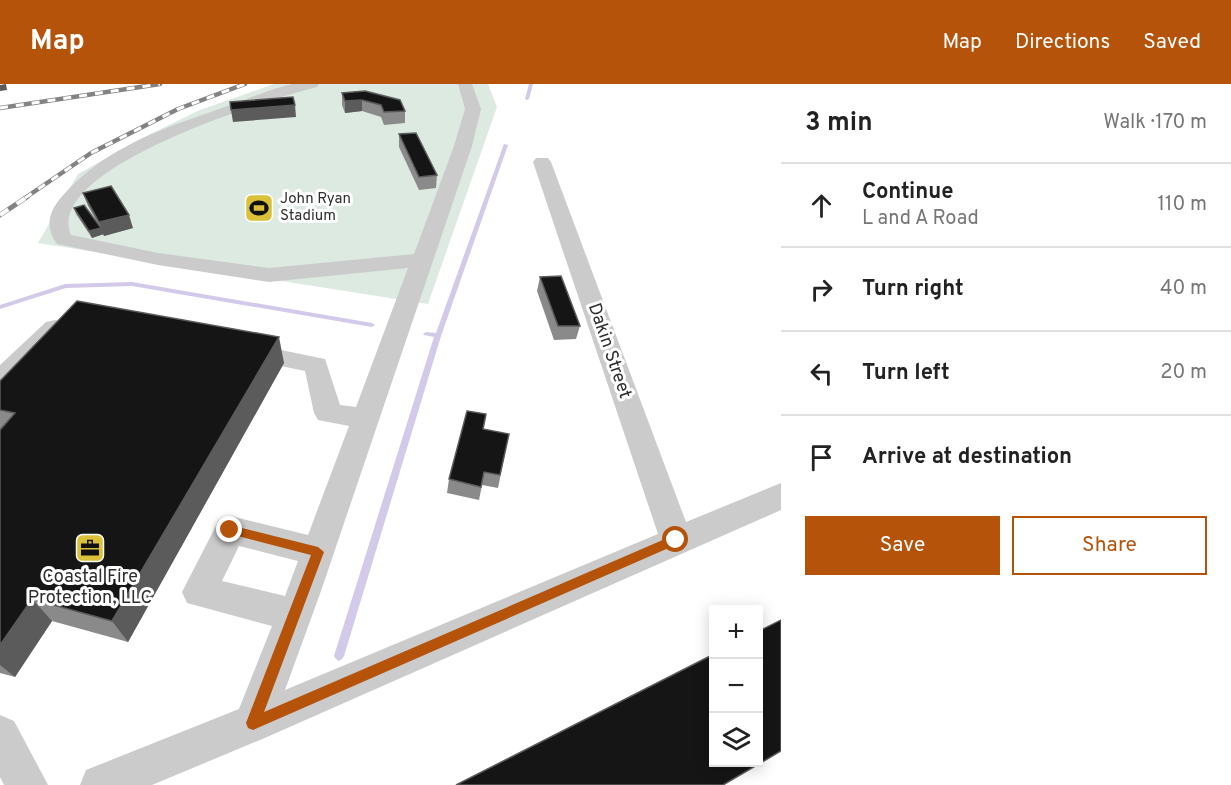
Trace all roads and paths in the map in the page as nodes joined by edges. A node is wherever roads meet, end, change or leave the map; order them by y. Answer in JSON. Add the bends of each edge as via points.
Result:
{"nodes":[{"id":1,"x":312,"y":84,"type":"edge"},
{"id":2,"x":465,"y":84,"type":"edge"},
{"id":3,"x":542,"y":162,"type":"dead end"},
{"id":4,"x":423,"y":260,"type":"junction"},
{"id":5,"x":78,"y":321,"type":"edge"},
{"id":6,"x":224,"y":346,"type":"edge"},
{"id":7,"x":0,"y":380,"type":"edge"},
{"id":8,"x":366,"y":419,"type":"junction"},
{"id":9,"x":781,"y":496,"type":"edge"},
{"id":10,"x":676,"y":540,"type":"junction"},
{"id":11,"x":318,"y":552,"type":"junction"},
{"id":12,"x":295,"y":615,"type":"junction"},
{"id":13,"x":253,"y":723,"type":"junction"},
{"id":14,"x":0,"y":735,"type":"edge"},
{"id":15,"x":27,"y":785,"type":"edge"},
{"id":16,"x":101,"y":785,"type":"edge"}],
"edges":[{"from":1,"to":4,"type":"street","via":[[290,88],[141,143],[86,179],[64,206],[57,230],[64,240],[268,275]]},
{"from":2,"to":4,"type":"street","via":[[473,109]]},
{"from":3,"to":10,"type":"street","name":"Dakin Street"},
{"from":4,"to":8,"type":"street"},
{"from":5,"to":7,"type":"street","via":[[52,329]]},
{"from":6,"to":8,"type":"street","via":[[316,365],[328,413]]},
{"from":8,"to":11,"type":"street"},
{"from":9,"to":10,"type":"street"},
{"from":10,"to":13,"type":"street"},
{"from":11,"to":12,"type":"street"},
{"from":11,"to":12,"type":"street","via":[[230,530],[199,592]]},
{"from":12,"to":13,"type":"street"},
{"from":13,"to":16,"type":"street"},
{"from":14,"to":15,"type":"street"}]}
